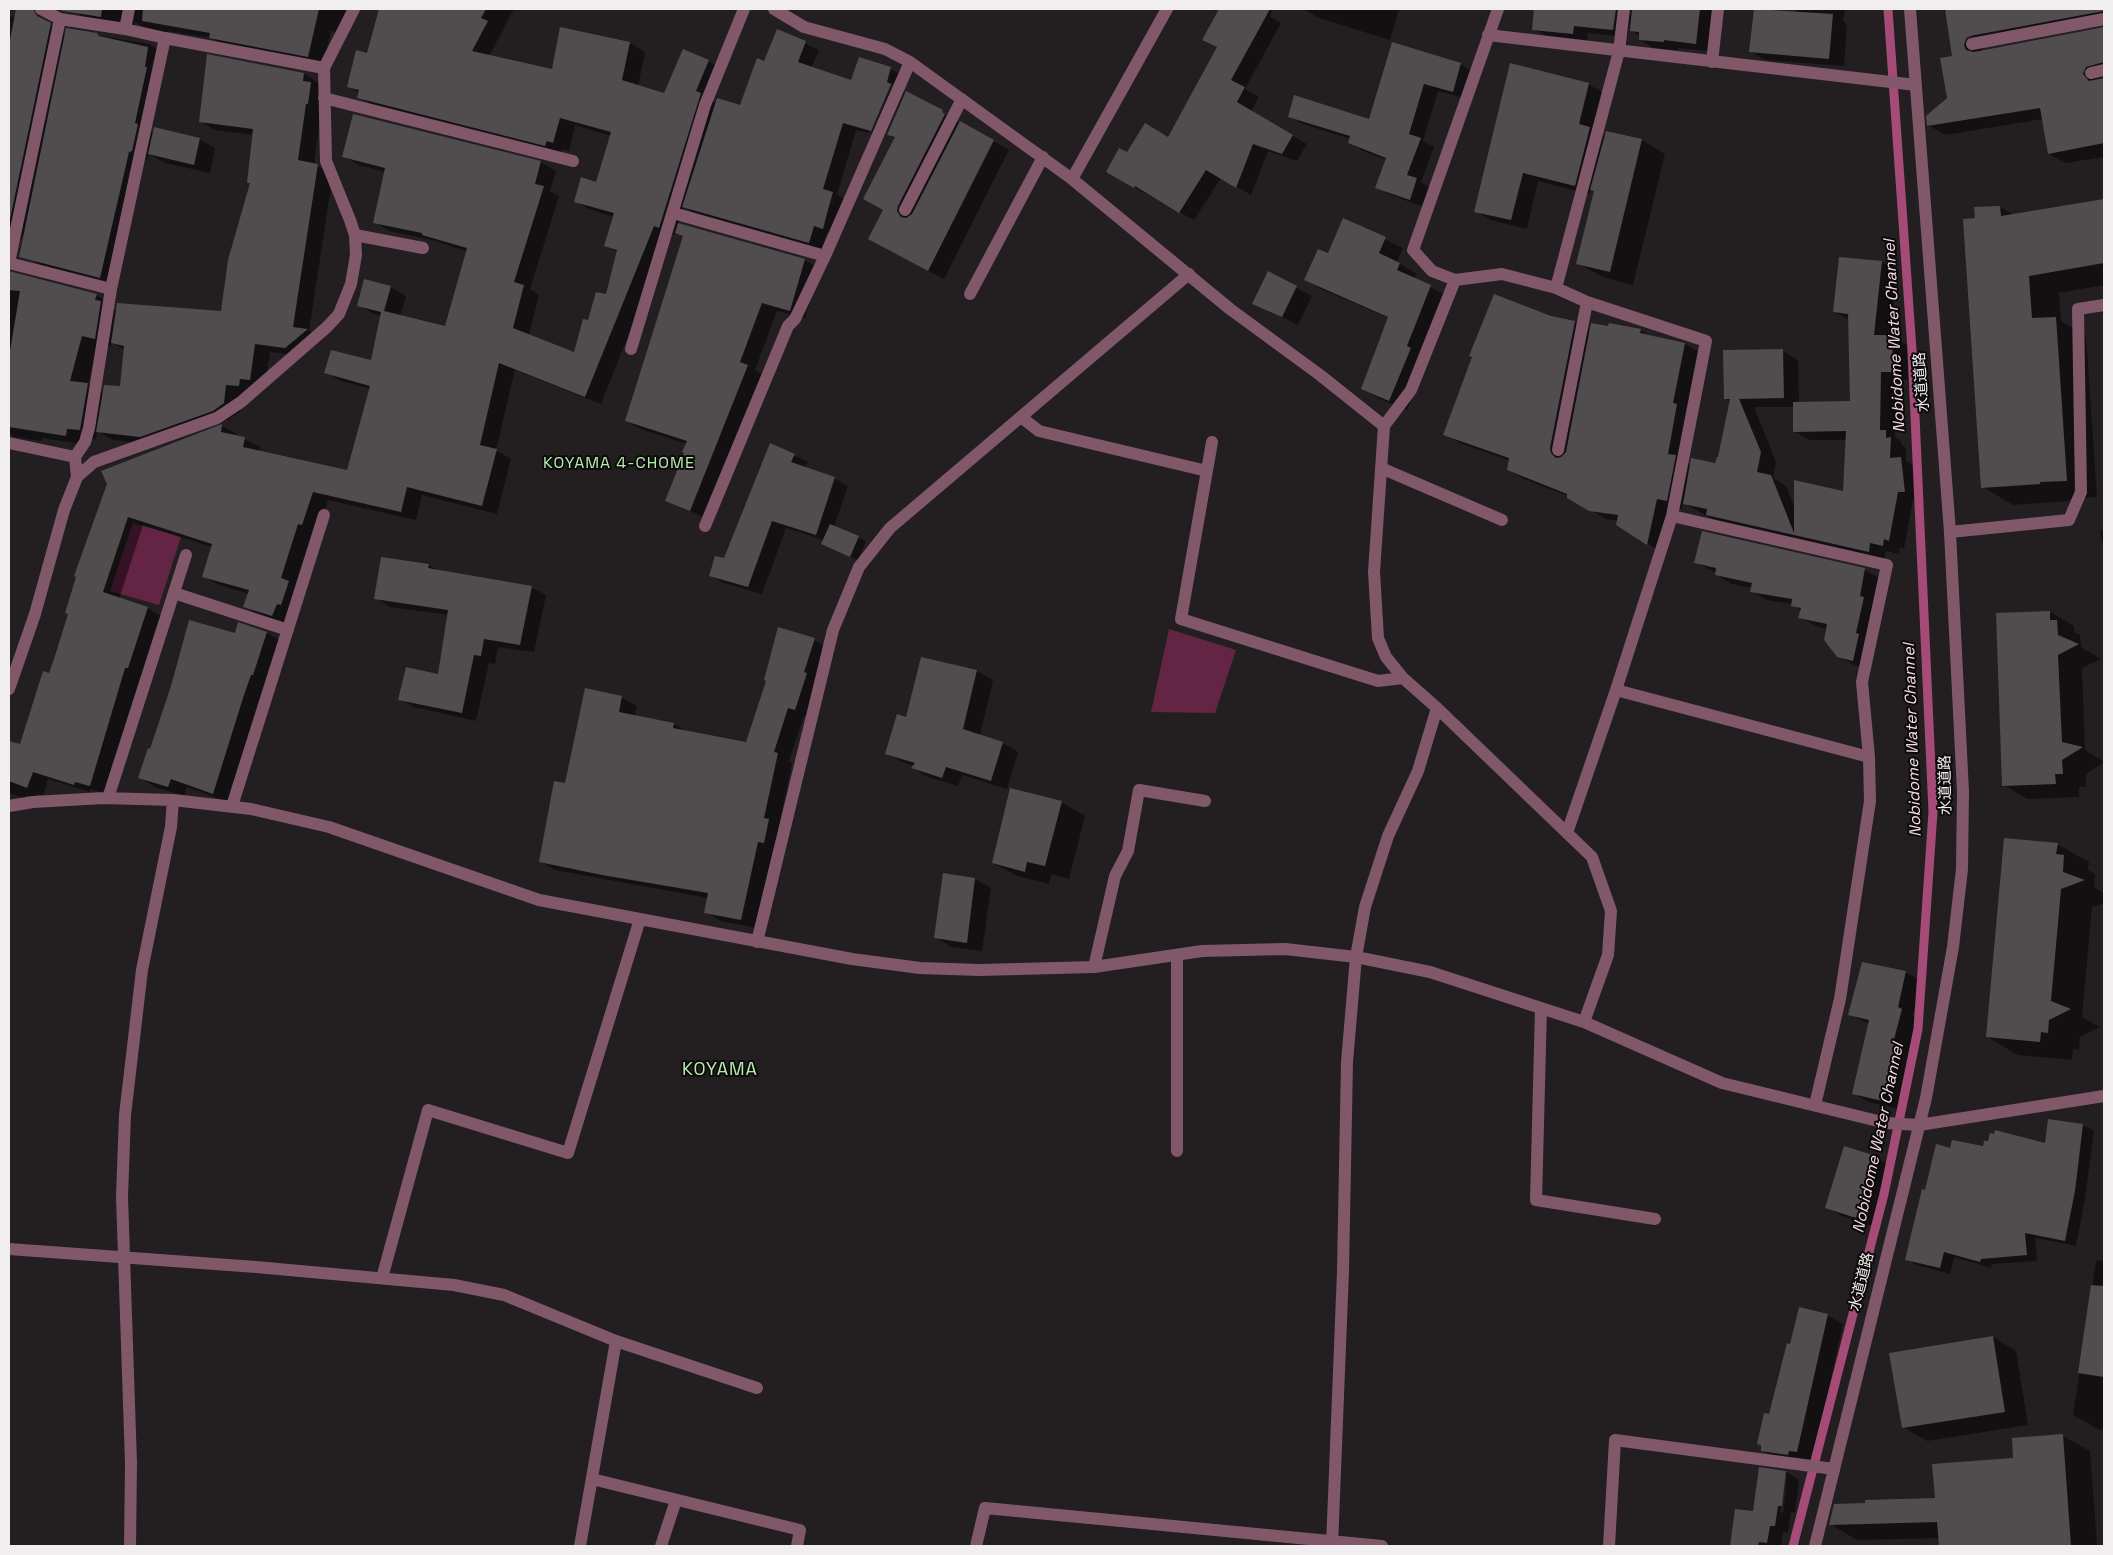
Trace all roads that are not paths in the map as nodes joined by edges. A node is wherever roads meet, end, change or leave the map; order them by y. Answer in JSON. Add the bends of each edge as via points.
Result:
{"nodes":[{"id":1,"x":41,"y":9,"type":"edge"},
{"id":2,"x":129,"y":9,"type":"edge"},
{"id":3,"x":354,"y":9,"type":"edge"},
{"id":4,"x":744,"y":9,"type":"edge"},
{"id":5,"x":774,"y":9,"type":"edge"},
{"id":6,"x":1167,"y":9,"type":"edge"},
{"id":7,"x":1624,"y":9,"type":"edge"},
{"id":8,"x":1718,"y":9,"type":"edge"},
{"id":9,"x":1910,"y":9,"type":"edge"},
{"id":10,"x":1494,"y":10,"type":"edge"},
{"id":11,"x":60,"y":19,"type":"junction"},
{"id":12,"x":2104,"y":20,"type":"edge"},
{"id":13,"x":125,"y":29,"type":"junction"},
{"id":14,"x":1488,"y":36,"type":"junction"},
{"id":15,"x":165,"y":38,"type":"junction"},
{"id":16,"x":1972,"y":44,"type":"dead end"},
{"id":17,"x":1619,"y":51,"type":"junction"},
{"id":18,"x":910,"y":62,"type":"junction"},
{"id":19,"x":1712,"y":62,"type":"junction"},
{"id":20,"x":324,"y":68,"type":"junction"},
{"id":21,"x":2104,"y":70,"type":"edge"},
{"id":22,"x":2091,"y":73,"type":"dead end"},
{"id":23,"x":1916,"y":84,"type":"junction"},
{"id":24,"x":324,"y":98,"type":"junction"},
{"id":25,"x":962,"y":99,"type":"junction"},
{"id":26,"x":1043,"y":157,"type":"junction"},
{"id":27,"x":574,"y":161,"type":"dead end"},
{"id":28,"x":1072,"y":179,"type":"junction"},
{"id":29,"x":905,"y":210,"type":"dead end"},
{"id":30,"x":673,"y":213,"type":"junction"},
{"id":31,"x":355,"y":235,"type":"junction"},
{"id":32,"x":423,"y":248,"type":"dead end"},
{"id":33,"x":825,"y":256,"type":"junction"},
{"id":34,"x":1189,"y":274,"type":"junction"},
{"id":35,"x":1455,"y":280,"type":"junction"},
{"id":36,"x":1556,"y":288,"type":"junction"},
{"id":37,"x":111,"y":289,"type":"junction"},
{"id":38,"x":970,"y":294,"type":"dead end"},
{"id":39,"x":1587,"y":302,"type":"junction"},
{"id":40,"x":2104,"y":305,"type":"edge"},
{"id":41,"x":631,"y":349,"type":"dead end"},
{"id":42,"x":1022,"y":417,"type":"junction"},
{"id":43,"x":1384,"y":426,"type":"junction"},
{"id":44,"x":1212,"y":442,"type":"dead end"},
{"id":45,"x":9,"y":443,"type":"edge"},
{"id":46,"x":1558,"y":450,"type":"dead end"},
{"id":47,"x":75,"y":457,"type":"junction"},
{"id":48,"x":1380,"y":468,"type":"junction"},
{"id":49,"x":1206,"y":471,"type":"junction"},
{"id":50,"x":77,"y":477,"type":"junction"},
{"id":51,"x":324,"y":515,"type":"dead end"},
{"id":52,"x":1672,"y":516,"type":"junction"},
{"id":53,"x":1502,"y":520,"type":"dead end"},
{"id":54,"x":705,"y":526,"type":"dead end"},
{"id":55,"x":1950,"y":532,"type":"junction"},
{"id":56,"x":186,"y":555,"type":"dead end"},
{"id":57,"x":174,"y":593,"type":"junction"},
{"id":58,"x":288,"y":630,"type":"junction"},
{"id":59,"x":1403,"y":678,"type":"junction"},
{"id":60,"x":9,"y":690,"type":"edge"},
{"id":61,"x":1616,"y":690,"type":"junction"},
{"id":62,"x":1437,"y":708,"type":"junction"},
{"id":63,"x":1869,"y":757,"type":"junction"},
{"id":64,"x":108,"y":798,"type":"junction"},
{"id":65,"x":173,"y":800,"type":"junction"},
{"id":66,"x":1205,"y":801,"type":"dead end"},
{"id":67,"x":9,"y":806,"type":"edge"},
{"id":68,"x":232,"y":806,"type":"junction"},
{"id":69,"x":1567,"y":833,"type":"junction"},
{"id":70,"x":640,"y":919,"type":"junction"},
{"id":71,"x":757,"y":942,"type":"junction"},
{"id":72,"x":1177,"y":955,"type":"junction"},
{"id":73,"x":1356,"y":957,"type":"junction"},
{"id":74,"x":1094,"y":967,"type":"junction"},
{"id":75,"x":1541,"y":1008,"type":"junction"},
{"id":76,"x":1584,"y":1022,"type":"junction"},
{"id":77,"x":2104,"y":1096,"type":"edge"},
{"id":78,"x":1815,"y":1106,"type":"junction"},
{"id":79,"x":1919,"y":1125,"type":"junction"},
{"id":80,"x":1177,"y":1151,"type":"dead end"},
{"id":81,"x":1655,"y":1219,"type":"dead end"},
{"id":82,"x":9,"y":1248,"type":"edge"},
{"id":83,"x":125,"y":1258,"type":"junction"},
{"id":84,"x":382,"y":1278,"type":"junction"},
{"id":85,"x":616,"y":1341,"type":"junction"},
{"id":86,"x":757,"y":1388,"type":"dead end"},
{"id":87,"x":1834,"y":1469,"type":"junction"},
{"id":88,"x":592,"y":1479,"type":"junction"},
{"id":89,"x":676,"y":1500,"type":"junction"},
{"id":90,"x":1333,"y":1544,"type":"edge"},
{"id":91,"x":130,"y":1546,"type":"edge"},
{"id":92,"x":580,"y":1546,"type":"edge"},
{"id":93,"x":661,"y":1546,"type":"edge"},
{"id":94,"x":797,"y":1546,"type":"edge"},
{"id":95,"x":976,"y":1546,"type":"edge"},
{"id":96,"x":1382,"y":1546,"type":"edge"},
{"id":97,"x":1609,"y":1546,"type":"edge"},
{"id":98,"x":1814,"y":1546,"type":"edge"}],
"edges":[{"from":1,"to":11,"type":"street"},
{"from":2,"to":13,"type":"street"},
{"from":3,"to":20,"type":"street"},
{"from":4,"to":30,"type":"street","via":[[705,105]]},
{"from":5,"to":18,"type":"street","via":[[804,27],[885,49]]},
{"from":6,"to":28,"type":"street"},
{"from":7,"to":17,"type":"street"},
{"from":8,"to":19,"type":"street"},
{"from":9,"to":23,"type":"street","name":"水道道路"},
{"from":10,"to":14,"type":"street"},
{"from":11,"to":13,"type":"street"},
{"from":11,"to":37,"type":"street","via":[[9,262]]},
{"from":12,"to":16,"type":"street"},
{"from":13,"to":15,"type":"street"},
{"from":14,"to":17,"type":"street"},
{"from":14,"to":35,"type":"street","via":[[1414,250],[1432,271]]},
{"from":15,"to":20,"type":"street"},
{"from":15,"to":37,"type":"street"},
{"from":17,"to":19,"type":"street"},
{"from":17,"to":36,"type":"street"},
{"from":18,"to":25,"type":"street"},
{"from":18,"to":33,"type":"street"},
{"from":19,"to":23,"type":"street"},
{"from":20,"to":24,"type":"street"},
{"from":21,"to":22,"type":"street"},
{"from":23,"to":55,"type":"street","name":"水道道路"},
{"from":24,"to":27,"type":"street"},
{"from":24,"to":31,"type":"street","via":[[326,161]]},
{"from":25,"to":26,"type":"street"},
{"from":25,"to":29,"type":"street"},
{"from":26,"to":28,"type":"street"},
{"from":26,"to":38,"type":"street"},
{"from":28,"to":34,"type":"street"},
{"from":30,"to":33,"type":"street"},
{"from":30,"to":41,"type":"street"},
{"from":31,"to":32,"type":"street"},
{"from":31,"to":50,"type":"street","via":[[356,255],[351,284],[339,314],[328,327],[241,402],[216,418],[94,462]]},
{"from":33,"to":54,"type":"street","via":[[795,319],[788,326]]},
{"from":34,"to":42,"type":"street"},
{"from":34,"to":43,"type":"street"},
{"from":35,"to":36,"type":"street","via":[[1502,274]]},
{"from":35,"to":43,"type":"street","via":[[1411,390]]},
{"from":36,"to":39,"type":"street"},
{"from":37,"to":47,"type":"street","via":[[88,428],[85,442]]},
{"from":39,"to":46,"type":"street"},
{"from":39,"to":52,"type":"street","via":[[1706,341]]},
{"from":40,"to":55,"type":"street","via":[[2078,309],[2081,492],[2068,520]]},
{"from":42,"to":49,"type":"street","via":[[1039,431]]},
{"from":42,"to":71,"type":"street","via":[[890,528],[859,567],[833,630]]},
{"from":43,"to":48,"type":"street"},
{"from":44,"to":49,"type":"street"},
{"from":45,"to":47,"type":"street"},
{"from":47,"to":50,"type":"street"},
{"from":48,"to":53,"type":"street"},
{"from":48,"to":59,"type":"street","via":[[1374,572],[1378,638],[1386,657]]},
{"from":49,"to":59,"type":"street","via":[[1181,619],[1378,681]]},
{"from":50,"to":60,"type":"street"},
{"from":51,"to":58,"type":"street"},
{"from":52,"to":61,"type":"street"},
{"from":52,"to":63,"type":"street","via":[[1886,565],[1862,682]]},
{"from":55,"to":79,"type":"street","name":"水道道路","via":[[1964,792],[1962,869],[1953,947]]},
{"from":56,"to":57,"type":"street"},
{"from":57,"to":58,"type":"street"},
{"from":57,"to":64,"type":"street"},
{"from":58,"to":68,"type":"street"},
{"from":59,"to":62,"type":"street"},
{"from":61,"to":63,"type":"street"},
{"from":61,"to":69,"type":"street"},
{"from":62,"to":69,"type":"street"},
{"from":62,"to":73,"type":"street","via":[[1418,771],[1388,836],[1365,907]]},
{"from":63,"to":78,"type":"street","via":[[1870,801],[1841,989]]},
{"from":64,"to":65,"type":"street"},
{"from":64,"to":67,"type":"street"},
{"from":65,"to":68,"type":"street"},
{"from":65,"to":83,"type":"street","via":[[142,970],[132,1045],[122,1197]]},
{"from":66,"to":74,"type":"street","via":[[1139,790],[1128,851],[1115,876]]},
{"from":68,"to":70,"type":"street","via":[[329,827],[539,900]]},
{"from":69,"to":76,"type":"street","via":[[1592,857],[1611,911],[1608,955]]},
{"from":70,"to":71,"type":"street"},
{"from":70,"to":84,"type":"street","via":[[568,1153],[428,1110]]},
{"from":71,"to":74,"type":"street","via":[[920,968]]},
{"from":72,"to":73,"type":"street","via":[[1202,951],[1285,949]]},
{"from":72,"to":74,"type":"street"},
{"from":72,"to":80,"type":"street"},
{"from":73,"to":75,"type":"street","via":[[1430,972]]},
{"from":73,"to":90,"type":"street","via":[[1347,1062],[1344,1270]]},
{"from":75,"to":76,"type":"street"},
{"from":75,"to":81,"type":"street","via":[[1536,1200]]},
{"from":76,"to":78,"type":"street","via":[[1722,1083]]},
{"from":77,"to":79,"type":"street"},
{"from":78,"to":79,"type":"street","via":[[1886,1123]]},
{"from":79,"to":87,"type":"street","name":"水道道路"},
{"from":82,"to":83,"type":"street"},
{"from":83,"to":84,"type":"street"},
{"from":83,"to":91,"type":"street","via":[[132,1463]]},
{"from":84,"to":85,"type":"street","via":[[454,1285],[504,1295]]},
{"from":85,"to":86,"type":"street"},
{"from":85,"to":88,"type":"street"},
{"from":87,"to":97,"type":"street","via":[[1615,1440]]},
{"from":87,"to":98,"type":"street","name":"水道道路"},
{"from":88,"to":89,"type":"street"},
{"from":88,"to":92,"type":"street"},
{"from":89,"to":93,"type":"street"},
{"from":89,"to":94,"type":"street","via":[[800,1530]]},
{"from":90,"to":95,"type":"street","via":[[985,1508]]},
{"from":90,"to":96,"type":"street"}]}
